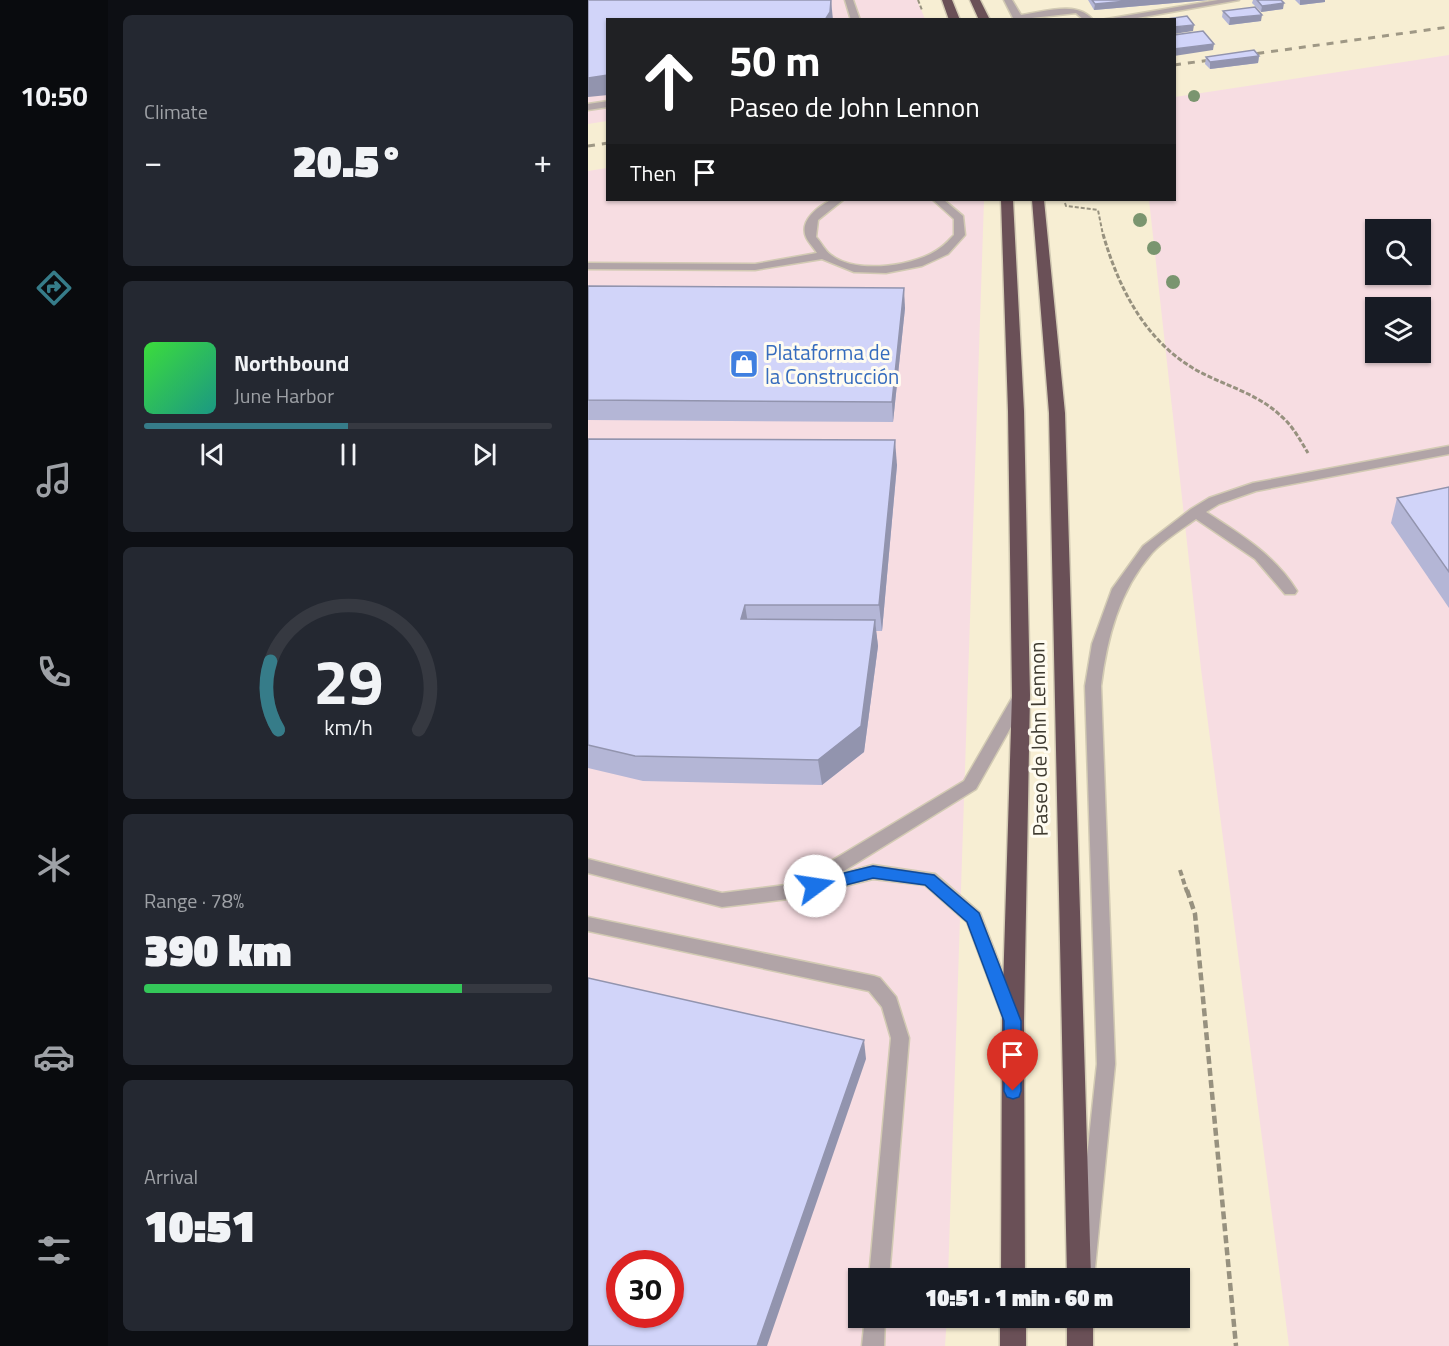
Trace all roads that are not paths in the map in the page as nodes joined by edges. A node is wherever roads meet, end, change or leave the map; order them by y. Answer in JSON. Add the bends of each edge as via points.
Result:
{"nodes":[{"id":1,"x":849,"y":0,"type":"edge"},
{"id":2,"x":947,"y":0,"type":"edge"},
{"id":3,"x":975,"y":0,"type":"edge"},
{"id":4,"x":1008,"y":0,"type":"edge"},
{"id":5,"x":1235,"y":0,"type":"edge"},
{"id":6,"x":855,"y":18,"type":"edge"},
{"id":7,"x":954,"y":18,"type":"edge"},
{"id":8,"x":984,"y":18,"type":"edge"},
{"id":9,"x":1017,"y":18,"type":"edge"},
{"id":10,"x":1024,"y":18,"type":"edge"},
{"id":11,"x":1088,"y":18,"type":"edge"},
{"id":12,"x":1120,"y":18,"type":"edge"},
{"id":13,"x":606,"y":104,"type":"edge"},
{"id":14,"x":588,"y":107,"type":"edge"},
{"id":15,"x":836,"y":201,"type":"edge"},
{"id":16,"x":940,"y":201,"type":"edge"},
{"id":17,"x":1007,"y":201,"type":"edge"},
{"id":18,"x":1038,"y":201,"type":"edge"},
{"id":19,"x":823,"y":255,"type":"junction"},
{"id":20,"x":588,"y":266,"type":"edge"},
{"id":21,"x":1449,"y":450,"type":"edge"},
{"id":22,"x":1196,"y":512,"type":"junction"},
{"id":23,"x":1290,"y":591,"type":"dead end"},
{"id":24,"x":1021,"y":695,"type":"junction"},
{"id":25,"x":588,"y":866,"type":"edge"},
{"id":26,"x":796,"y":891,"type":"junction"},
{"id":27,"x":588,"y":924,"type":"edge"},
{"id":28,"x":1012,"y":1021,"type":"junction"},
{"id":29,"x":880,"y":1268,"type":"edge"},
{"id":30,"x":1013,"y":1268,"type":"edge"},
{"id":31,"x":1078,"y":1268,"type":"edge"},
{"id":32,"x":1085,"y":1268,"type":"edge"},
{"id":33,"x":874,"y":1328,"type":"edge"},
{"id":34,"x":1013,"y":1328,"type":"edge"},
{"id":35,"x":873,"y":1346,"type":"edge"},
{"id":36,"x":1013,"y":1346,"type":"edge"}],
"edges":[{"from":1,"to":6,"type":"street"},
{"from":2,"to":7,"type":"highway"},
{"from":3,"to":8,"type":"highway"},
{"from":4,"to":9,"type":"street"},
{"from":5,"to":12,"type":"street"},
{"from":10,"to":11,"type":"street","via":[[1076,10]]},
{"from":13,"to":14,"type":"street"},
{"from":15,"to":19,"type":"street","via":[[813,218],[809,231]]},
{"from":16,"to":19,"type":"street","via":[[958,217],[961,230],[955,244],[942,254],[918,265],[893,269],[866,269]]},
{"from":17,"to":24,"type":"highway","name":"Paseo de John Lennon","via":[[1016,411]]},
{"from":18,"to":31,"type":"highway","name":"Paseo de John Lennon","via":[[1057,413]]},
{"from":19,"to":20,"type":"street","via":[[755,267]]},
{"from":21,"to":22,"type":"street","via":[[1253,487]]},
{"from":22,"to":23,"type":"street","via":[[1277,569]]},
{"from":22,"to":32,"type":"street","via":[[1148,549],[1130,573],[1117,593],[1099,644],[1093,686],[1106,1064]]},
{"from":24,"to":26,"type":"street","via":[[970,785]]},
{"from":24,"to":28,"type":"highway","name":"Paseo de John Lennon"},
{"from":25,"to":26,"type":"street","via":[[722,900]]},
{"from":26,"to":28,"type":"street","via":[[873,872],[929,879],[974,918]]},
{"from":27,"to":29,"type":"street","via":[[874,984],[890,1004],[900,1038]]},
{"from":28,"to":30,"type":"highway","name":"Paseo de John Lennon"},
{"from":33,"to":35,"type":"street"},
{"from":34,"to":36,"type":"highway"}]}
